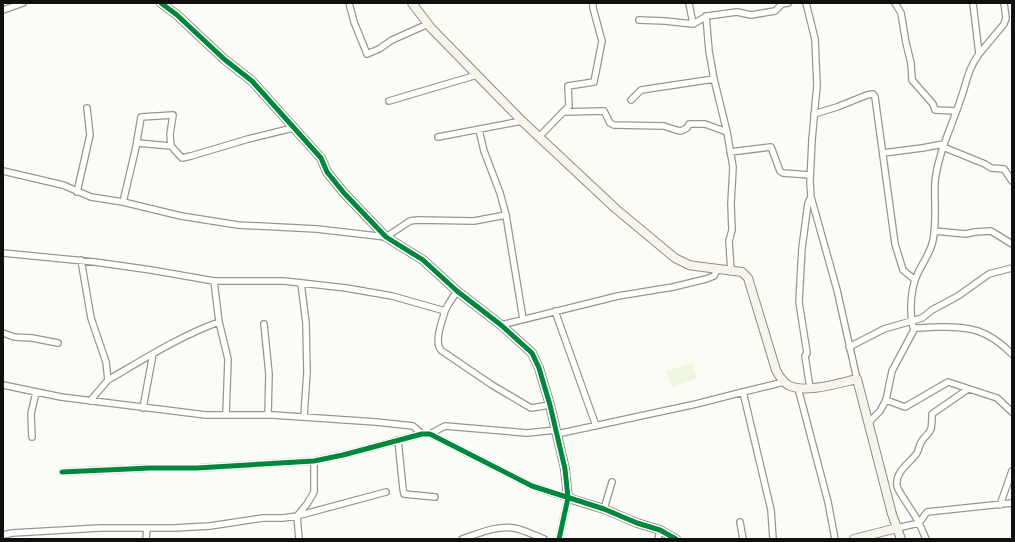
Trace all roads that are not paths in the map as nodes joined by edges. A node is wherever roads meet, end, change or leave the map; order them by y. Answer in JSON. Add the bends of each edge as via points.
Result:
{"nodes":[{"id":1,"x":23,"y":3,"type":"edge"},
{"id":2,"x":161,"y":3,"type":"edge"},
{"id":3,"x":348,"y":3,"type":"edge"},
{"id":4,"x":412,"y":3,"type":"edge"},
{"id":5,"x":593,"y":3,"type":"edge"},
{"id":6,"x":689,"y":3,"type":"edge"},
{"id":7,"x":788,"y":3,"type":"edge"},
{"id":8,"x":806,"y":3,"type":"edge"},
{"id":9,"x":896,"y":3,"type":"edge"},
{"id":10,"x":973,"y":3,"type":"edge"},
{"id":11,"x":1004,"y":3,"type":"edge"},
{"id":12,"x":3,"y":10,"type":"edge"},
{"id":13,"x":706,"y":16,"type":"junction"},
{"id":14,"x":639,"y":20,"type":"dead end"},
{"id":15,"x":428,"y":24,"type":"junction"},
{"id":16,"x":693,"y":24,"type":"junction"},
{"id":17,"x":979,"y":54,"type":"junction"},
{"id":18,"x":477,"y":75,"type":"junction"},
{"id":19,"x":714,"y":79,"type":"junction"},
{"id":20,"x":631,"y":100,"type":"dead end"},
{"id":21,"x":389,"y":101,"type":"dead end"},
{"id":22,"x":87,"y":108,"type":"dead end"},
{"id":23,"x":956,"y":111,"type":"junction"},
{"id":24,"x":563,"y":112,"type":"junction"},
{"id":25,"x":814,"y":114,"type":"junction"},
{"id":26,"x":522,"y":121,"type":"junction"},
{"id":27,"x":293,"y":128,"type":"junction"},
{"id":28,"x":479,"y":130,"type":"junction"},
{"id":29,"x":727,"y":132,"type":"junction"},
{"id":30,"x":438,"y":137,"type":"dead end"},
{"id":31,"x":539,"y":137,"type":"junction"},
{"id":32,"x":137,"y":142,"type":"junction"},
{"id":33,"x":944,"y":145,"type":"junction"},
{"id":34,"x":171,"y":146,"type":"junction"},
{"id":35,"x":730,"y":152,"type":"junction"},
{"id":36,"x":883,"y":153,"type":"junction"},
{"id":37,"x":3,"y":171,"type":"edge"},
{"id":38,"x":810,"y":174,"type":"junction"},
{"id":39,"x":1012,"y":181,"type":"edge"},
{"id":40,"x":77,"y":192,"type":"junction"},
{"id":41,"x":811,"y":197,"type":"junction"},
{"id":42,"x":123,"y":202,"type":"junction"},
{"id":43,"x":506,"y":215,"type":"junction"},
{"id":44,"x":934,"y":231,"type":"junction"},
{"id":45,"x":386,"y":237,"type":"junction"},
{"id":46,"x":1012,"y":244,"type":"edge"},
{"id":47,"x":3,"y":253,"type":"edge"},
{"id":48,"x":81,"y":260,"type":"junction"},
{"id":49,"x":1012,"y":268,"type":"edge"},
{"id":50,"x":717,"y":270,"type":"junction"},
{"id":51,"x":731,"y":271,"type":"junction"},
{"id":52,"x":915,"y":280,"type":"junction"},
{"id":53,"x":214,"y":281,"type":"junction"},
{"id":54,"x":301,"y":283,"type":"junction"},
{"id":55,"x":457,"y":291,"type":"junction"},
{"id":56,"x":445,"y":311,"type":"junction"},
{"id":57,"x":555,"y":311,"type":"junction"},
{"id":58,"x":523,"y":319,"type":"junction"},
{"id":59,"x":911,"y":321,"type":"junction"},
{"id":60,"x":219,"y":322,"type":"junction"},
{"id":61,"x":264,"y":324,"type":"dead end"},
{"id":62,"x":502,"y":325,"type":"junction"},
{"id":63,"x":915,"y":328,"type":"junction"},
{"id":64,"x":3,"y":333,"type":"edge"},
{"id":65,"x":58,"y":343,"type":"dead end"},
{"id":66,"x":849,"y":347,"type":"junction"},
{"id":67,"x":152,"y":354,"type":"junction"},
{"id":68,"x":1012,"y":354,"type":"edge"},
{"id":69,"x":857,"y":379,"type":"junction"},
{"id":70,"x":108,"y":380,"type":"junction"},
{"id":71,"x":784,"y":382,"type":"junction"},
{"id":72,"x":3,"y":385,"type":"edge"},
{"id":73,"x":798,"y":388,"type":"junction"},
{"id":74,"x":810,"y":388,"type":"junction"},
{"id":75,"x":968,"y":389,"type":"junction"},
{"id":76,"x":36,"y":392,"type":"junction"},
{"id":77,"x":743,"y":392,"type":"junction"},
{"id":78,"x":886,"y":400,"type":"junction"},
{"id":79,"x":90,"y":401,"type":"junction"},
{"id":80,"x":550,"y":405,"type":"junction"},
{"id":81,"x":143,"y":408,"type":"junction"},
{"id":82,"x":1012,"y":412,"type":"edge"},
{"id":83,"x":226,"y":415,"type":"junction"},
{"id":84,"x":268,"y":415,"type":"junction"},
{"id":85,"x":304,"y":416,"type":"junction"},
{"id":86,"x":868,"y":423,"type":"junction"},
{"id":87,"x":596,"y":426,"type":"junction"},
{"id":88,"x":556,"y":432,"type":"junction"},
{"id":89,"x":422,"y":434,"type":"junction"},
{"id":90,"x":430,"y":434,"type":"junction"},
{"id":91,"x":32,"y":437,"type":"dead end"},
{"id":92,"x":398,"y":440,"type":"junction"},
{"id":93,"x":314,"y":461,"type":"junction"},
{"id":94,"x":1012,"y":471,"type":"edge"},
{"id":95,"x":62,"y":472,"type":"dead end"},
{"id":96,"x":612,"y":482,"type":"dead end"},
{"id":97,"x":386,"y":492,"type":"dead end"},
{"id":98,"x":435,"y":497,"type":"dead end"},
{"id":99,"x":568,"y":498,"type":"junction"},
{"id":100,"x":1012,"y":503,"type":"edge"},
{"id":101,"x":1000,"y":505,"type":"junction"},
{"id":102,"x":604,"y":509,"type":"junction"},
{"id":103,"x":297,"y":516,"type":"junction"},
{"id":104,"x":740,"y":522,"type":"dead end"},
{"id":105,"x":919,"y":523,"type":"junction"},
{"id":106,"x":147,"y":528,"type":"junction"},
{"id":107,"x":897,"y":528,"type":"junction"},
{"id":108,"x":660,"y":530,"type":"junction"},
{"id":109,"x":3,"y":535,"type":"edge"},
{"id":110,"x":146,"y":539,"type":"edge"},
{"id":111,"x":299,"y":539,"type":"edge"},
{"id":112,"x":463,"y":539,"type":"edge"},
{"id":113,"x":544,"y":539,"type":"edge"},
{"id":114,"x":558,"y":539,"type":"edge"},
{"id":115,"x":658,"y":539,"type":"edge"},
{"id":116,"x":676,"y":539,"type":"edge"},
{"id":117,"x":743,"y":539,"type":"edge"},
{"id":118,"x":773,"y":539,"type":"edge"},
{"id":119,"x":835,"y":539,"type":"edge"},
{"id":120,"x":854,"y":539,"type":"edge"},
{"id":121,"x":901,"y":539,"type":"edge"},
{"id":122,"x":926,"y":539,"type":"edge"}],
"edges":[{"from":1,"to":12,"type":"street"},
{"from":2,"to":27,"type":"street","via":[[252,81]]},
{"from":3,"to":15,"type":"street","via":[[367,54]]},
{"from":4,"to":15,"type":"street"},
{"from":5,"to":24,"type":"street","via":[[602,41],[594,82],[568,86],[569,106]]},
{"from":6,"to":16,"type":"street"},
{"from":7,"to":13,"type":"street","via":[[782,4],[775,11],[751,15],[737,12]]},
{"from":8,"to":25,"type":"street","via":[[815,38],[817,85]]},
{"from":9,"to":23,"type":"street","via":[[901,13],[912,80],[933,104],[935,110]]},
{"from":10,"to":17,"type":"street"},
{"from":11,"to":17,"type":"street","via":[[1004,24]]},
{"from":13,"to":16,"type":"street"},
{"from":13,"to":19,"type":"street"},
{"from":14,"to":16,"type":"street"},
{"from":15,"to":18,"type":"street"},
{"from":17,"to":23,"type":"street","via":[[972,64]]},
{"from":18,"to":21,"type":"street"},
{"from":18,"to":26,"type":"street"},
{"from":19,"to":20,"type":"street","via":[[641,90]]},
{"from":19,"to":29,"type":"street"},
{"from":22,"to":40,"type":"street","via":[[90,135]]},
{"from":23,"to":33,"type":"street"},
{"from":24,"to":29,"type":"street","via":[[604,111],[610,123],[614,125],[664,126],[681,131],[689,124],[702,124]]},
{"from":24,"to":31,"type":"street"},
{"from":25,"to":36,"type":"street","via":[[873,94],[876,99]]},
{"from":25,"to":38,"type":"street"},
{"from":26,"to":28,"type":"street"},
{"from":26,"to":31,"type":"street"},
{"from":27,"to":34,"type":"street","via":[[182,158]]},
{"from":27,"to":45,"type":"street","via":[[321,158],[327,172],[344,193]]},
{"from":28,"to":30,"type":"street"},
{"from":28,"to":43,"type":"street"},
{"from":29,"to":35,"type":"street"},
{"from":31,"to":50,"type":"street","via":[[616,209],[675,258],[689,265]]},
{"from":32,"to":34,"type":"street"},
{"from":32,"to":34,"type":"street","via":[[141,117],[173,115]]},
{"from":32,"to":42,"type":"street"},
{"from":33,"to":36,"type":"street"},
{"from":33,"to":39,"type":"street","via":[[991,168],[1004,169]]},
{"from":33,"to":44,"type":"street","via":[[935,182]]},
{"from":35,"to":38,"type":"street","via":[[771,147],[780,171]]},
{"from":35,"to":51,"type":"street","via":[[733,173],[729,259]]},
{"from":36,"to":52,"type":"street","via":[[897,252],[903,270]]},
{"from":37,"to":40,"type":"street"},
{"from":38,"to":41,"type":"street"},
{"from":40,"to":42,"type":"street"},
{"from":41,"to":66,"type":"street","via":[[837,290]]},
{"from":41,"to":74,"type":"street","via":[[802,248],[799,302]]},
{"from":42,"to":45,"type":"street","via":[[181,216],[238,225],[317,229]]},
{"from":43,"to":45,"type":"street","via":[[474,221],[410,221]]},
{"from":43,"to":58,"type":"street"},
{"from":44,"to":46,"type":"street","via":[[966,234],[991,231]]},
{"from":44,"to":52,"type":"street","via":[[931,249]]},
{"from":45,"to":55,"type":"street","via":[[423,260]]},
{"from":47,"to":48,"type":"street"},
{"from":48,"to":53,"type":"street"},
{"from":48,"to":70,"type":"street","via":[[91,318],[106,362]]},
{"from":49,"to":59,"type":"street","via":[[989,274],[922,318]]},
{"from":50,"to":51,"type":"street"},
{"from":50,"to":57,"type":"street","via":[[714,276],[706,279]]},
{"from":51,"to":71,"type":"street","via":[[742,272],[748,278],[776,370]]},
{"from":52,"to":59,"type":"street"},
{"from":53,"to":54,"type":"street"},
{"from":53,"to":60,"type":"street"},
{"from":54,"to":56,"type":"street","via":[[381,294]]},
{"from":54,"to":85,"type":"street","via":[[306,323],[307,372]]},
{"from":55,"to":56,"type":"street"},
{"from":55,"to":62,"type":"street"},
{"from":56,"to":80,"type":"street","via":[[438,343],[438,348],[442,352],[531,408]]},
{"from":57,"to":58,"type":"street"},
{"from":57,"to":87,"type":"street"},
{"from":58,"to":62,"type":"street"},
{"from":59,"to":63,"type":"street"},
{"from":59,"to":66,"type":"street","via":[[876,332]]},
{"from":60,"to":67,"type":"street"},
{"from":60,"to":83,"type":"street","via":[[228,359]]},
{"from":61,"to":84,"type":"street"},
{"from":62,"to":80,"type":"street","via":[[532,353]]},
{"from":63,"to":68,"type":"street","via":[[978,330],[988,334]]},
{"from":63,"to":78,"type":"street","via":[[892,370]]},
{"from":64,"to":65,"type":"street"},
{"from":66,"to":69,"type":"street"},
{"from":67,"to":70,"type":"street"},
{"from":67,"to":81,"type":"street"},
{"from":69,"to":74,"type":"street"},
{"from":69,"to":86,"type":"street"},
{"from":70,"to":79,"type":"street"},
{"from":71,"to":73,"type":"street"},
{"from":71,"to":77,"type":"street"},
{"from":72,"to":76,"type":"street"},
{"from":73,"to":74,"type":"street"},
{"from":73,"to":119,"type":"street","via":[[828,502]]},
{"from":75,"to":78,"type":"street","via":[[948,382],[905,407]]},
{"from":75,"to":82,"type":"street","via":[[997,398]]},
{"from":75,"to":105,"type":"street","via":[[932,414],[931,430],[897,477],[899,491]]},
{"from":76,"to":79,"type":"street"},
{"from":76,"to":91,"type":"street","via":[[31,414]]},
{"from":77,"to":87,"type":"street"},
{"from":77,"to":118,"type":"street","via":[[771,510]]},
{"from":78,"to":86,"type":"street","via":[[880,411]]},
{"from":79,"to":81,"type":"street"},
{"from":80,"to":88,"type":"street"},
{"from":81,"to":83,"type":"street"},
{"from":83,"to":84,"type":"street"},
{"from":84,"to":85,"type":"street"},
{"from":85,"to":89,"type":"street","via":[[413,426]]},
{"from":86,"to":107,"type":"street"},
{"from":87,"to":88,"type":"street"},
{"from":88,"to":90,"type":"street","via":[[527,433],[446,426]]},
{"from":88,"to":99,"type":"street","via":[[565,469]]},
{"from":89,"to":90,"type":"street"},
{"from":89,"to":92,"type":"street"},
{"from":90,"to":99,"type":"street","via":[[532,486]]},
{"from":92,"to":93,"type":"street"},
{"from":92,"to":98,"type":"street","via":[[404,494]]},
{"from":93,"to":95,"type":"street"},
{"from":93,"to":103,"type":"street","via":[[314,492]]},
{"from":94,"to":101,"type":"street"},
{"from":96,"to":102,"type":"street"},
{"from":97,"to":103,"type":"street"},
{"from":99,"to":102,"type":"street"},
{"from":99,"to":114,"type":"street"},
{"from":100,"to":101,"type":"street"},
{"from":101,"to":105,"type":"street","via":[[927,512]]},
{"from":102,"to":108,"type":"street"},
{"from":103,"to":106,"type":"street","via":[[262,518],[210,526]]},
{"from":103,"to":111,"type":"street"},
{"from":104,"to":117,"type":"street"},
{"from":105,"to":107,"type":"street"},
{"from":105,"to":122,"type":"street"},
{"from":106,"to":109,"type":"street","via":[[100,528]]},
{"from":106,"to":110,"type":"street"},
{"from":107,"to":120,"type":"street"},
{"from":107,"to":121,"type":"street"},
{"from":108,"to":115,"type":"street"},
{"from":108,"to":116,"type":"street"},
{"from":112,"to":113,"type":"street","via":[[485,531],[510,528]]}]}
